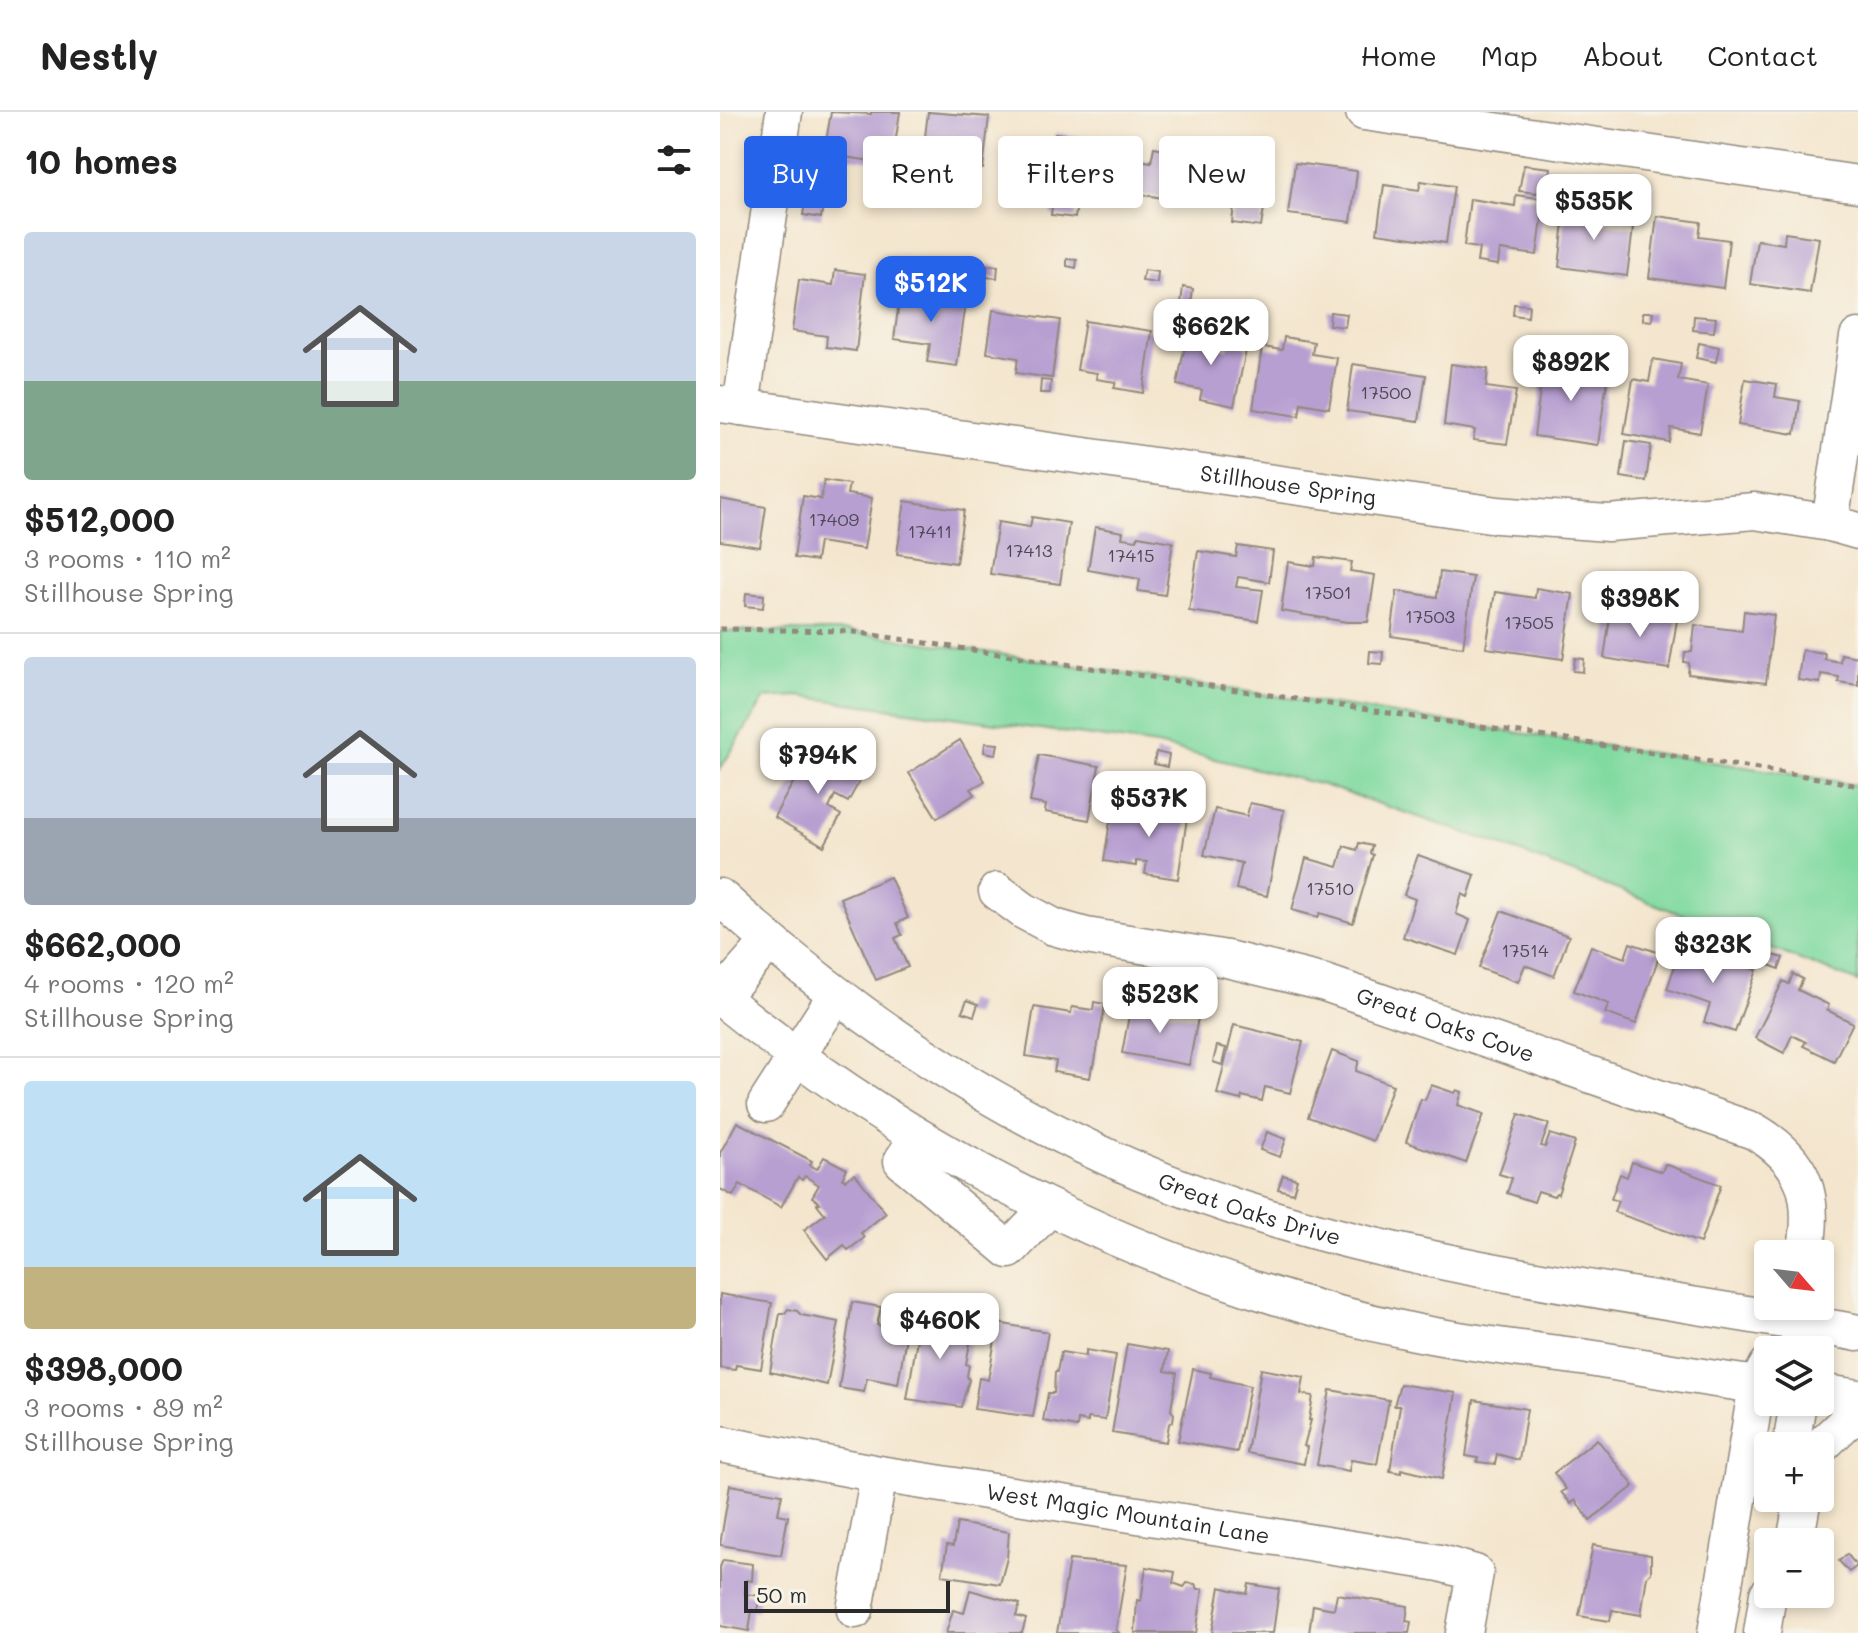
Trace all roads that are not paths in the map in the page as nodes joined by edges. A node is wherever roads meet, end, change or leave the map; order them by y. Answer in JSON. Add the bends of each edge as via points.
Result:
{"nodes":[{"id":1,"x":784,"y":112,"type":"edge"},
{"id":2,"x":1364,"y":112,"type":"edge"},
{"id":3,"x":1858,"y":184,"type":"edge"},
{"id":4,"x":1858,"y":337,"type":"edge"},
{"id":5,"x":730,"y":406,"type":"edge"},
{"id":6,"x":1844,"y":527,"type":"edge"},
{"id":7,"x":997,"y":891,"type":"dead end"},
{"id":8,"x":720,"y":897,"type":"edge"},
{"id":9,"x":769,"y":942,"type":"junction"},
{"id":10,"x":836,"y":995,"type":"junction"},
{"id":11,"x":720,"y":997,"type":"edge"},
{"id":12,"x":796,"y":1057,"type":"junction"},
{"id":13,"x":766,"y":1104,"type":"dead end"},
{"id":14,"x":918,"y":1137,"type":"junction"},
{"id":15,"x":1049,"y":1208,"type":"junction"},
{"id":16,"x":1807,"y":1240,"type":"edge"},
{"id":17,"x":1790,"y":1332,"type":"edge"},
{"id":18,"x":1858,"y":1333,"type":"edge"},
{"id":19,"x":1754,"y":1377,"type":"edge"},
{"id":20,"x":1834,"y":1394,"type":"edge"},
{"id":21,"x":1858,"y":1398,"type":"edge"},
{"id":22,"x":1757,"y":1416,"type":"edge"},
{"id":23,"x":1858,"y":1418,"type":"edge"},
{"id":24,"x":1834,"y":1434,"type":"edge"},
{"id":25,"x":720,"y":1444,"type":"edge"},
{"id":26,"x":879,"y":1474,"type":"junction"},
{"id":27,"x":855,"y":1610,"type":"dead end"},
{"id":28,"x":1464,"y":1633,"type":"edge"},
{"id":29,"x":1716,"y":1633,"type":"edge"}],
"edges":[{"from":1,"to":5,"type":"street"},
{"from":2,"to":3,"type":"street"},
{"from":4,"to":6,"type":"street"},
{"from":5,"to":6,"type":"street","name":"Stillhouse Spring","via":[[1497,515],[1608,523],[1755,511]]},
{"from":7,"to":16,"type":"street","name":"Great Oaks Cove","via":[[1054,927],[1325,983],[1754,1131],[1776,1144],[1805,1184],[1810,1208]]},
{"from":8,"to":9,"type":"street","name":"Great Oaks Drive"},
{"from":9,"to":10,"type":"street","name":"Great Oaks Drive"},
{"from":9,"to":11,"type":"street"},
{"from":10,"to":12,"type":"street"},
{"from":10,"to":17,"type":"street","name":"Great Oaks Drive","via":[[994,1101],[1175,1186],[1256,1214],[1405,1253]]},
{"from":11,"to":12,"type":"street"},
{"from":12,"to":13,"type":"street"},
{"from":12,"to":14,"type":"street"},
{"from":14,"to":15,"type":"street"},
{"from":14,"to":15,"type":"street","via":[[902,1161],[1009,1250]]},
{"from":15,"to":19,"type":"street","via":[[1184,1265],[1303,1305],[1411,1331]]},
{"from":17,"to":18,"type":"street","name":"Great Oaks Drive"},
{"from":20,"to":21,"type":"street"},
{"from":22,"to":29,"type":"street"},
{"from":23,"to":24,"type":"street"},
{"from":25,"to":26,"type":"street","name":"West Magic Mountain Lane"},
{"from":26,"to":27,"type":"street"},
{"from":26,"to":28,"type":"street","name":"West Magic Mountain Lane","via":[[1440,1563],[1475,1573]]}]}
